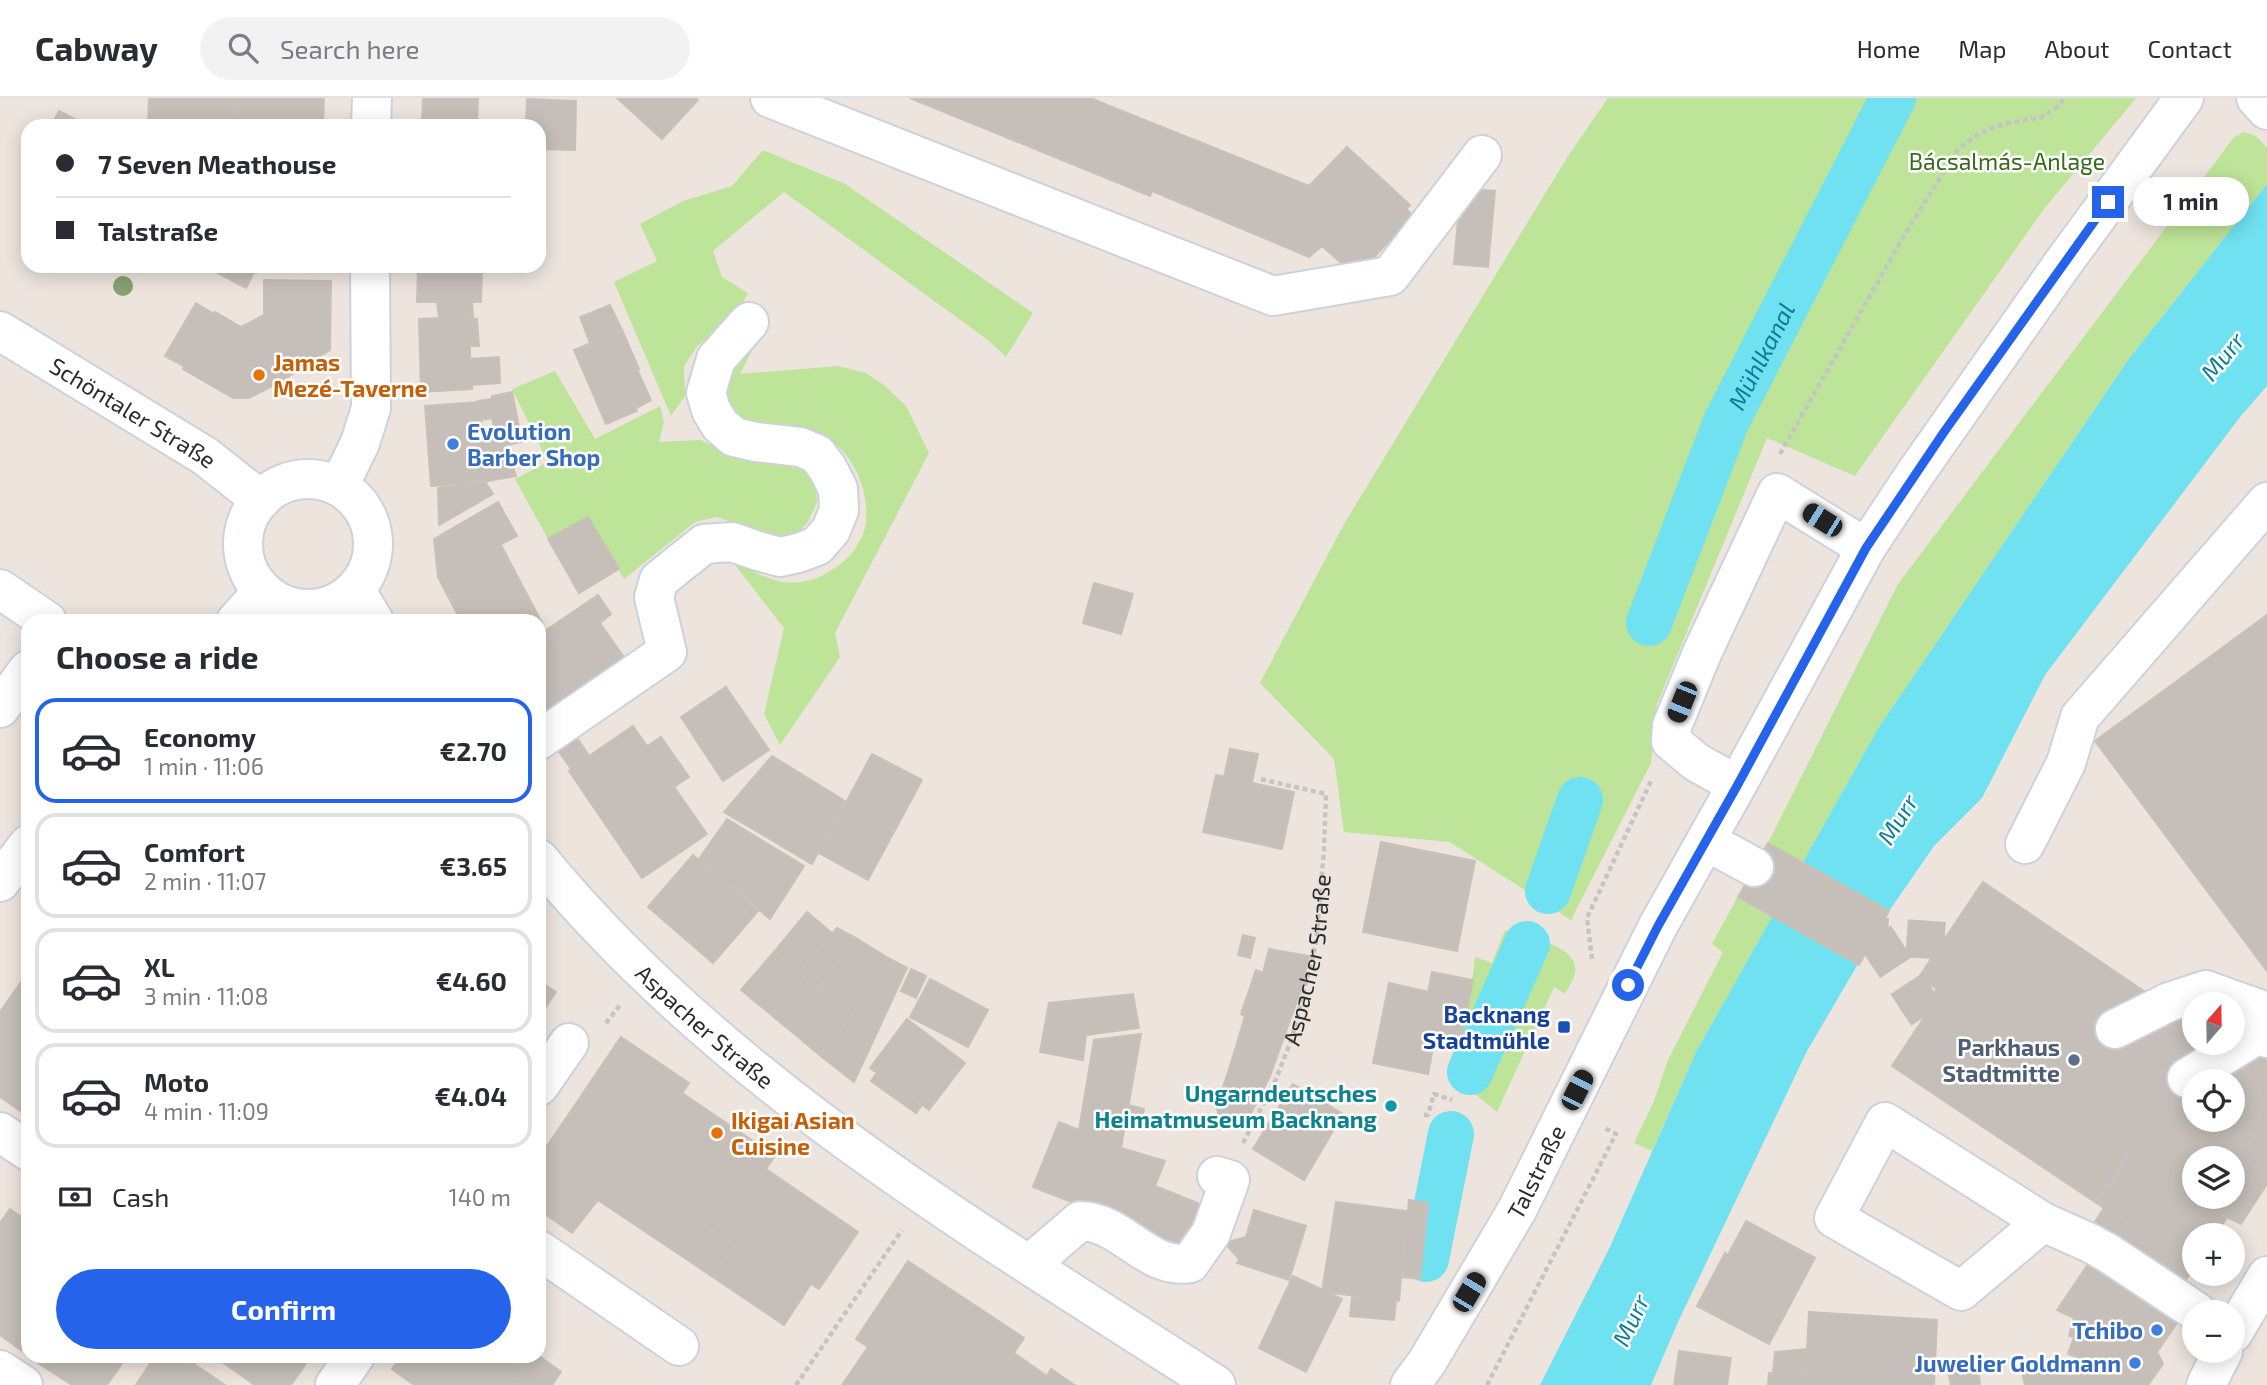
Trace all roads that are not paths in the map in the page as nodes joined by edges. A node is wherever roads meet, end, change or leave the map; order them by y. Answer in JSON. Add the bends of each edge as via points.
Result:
{"nodes":[{"id":1,"x":372,"y":98,"type":"edge"},
{"id":2,"x":2184,"y":98,"type":"edge"},
{"id":3,"x":2256,"y":98,"type":"edge"},
{"id":4,"x":778,"y":99,"type":"edge"},
{"id":5,"x":2267,"y":110,"type":"edge"},
{"id":6,"x":371,"y":119,"type":"edge"},
{"id":7,"x":1482,"y":155,"type":"dead end"},
{"id":8,"x":370,"y":273,"type":"edge"},
{"id":9,"x":749,"y":322,"type":"dead end"},
{"id":10,"x":0,"y":331,"type":"edge"},
{"id":11,"x":339,"y":486,"type":"junction"},
{"id":12,"x":261,"y":500,"type":"junction"},
{"id":13,"x":2267,"y":502,"type":"edge"},
{"id":14,"x":1866,"y":548,"type":"junction"},
{"id":15,"x":0,"y":589,"type":"edge"},
{"id":16,"x":263,"y":591,"type":"junction"},
{"id":17,"x":365,"y":606,"type":"edge"},
{"id":18,"x":37,"y":614,"type":"edge"},
{"id":19,"x":242,"y":614,"type":"edge"},
{"id":20,"x":546,"y":735,"type":"edge"},
{"id":21,"x":1737,"y":786,"type":"junction"},
{"id":22,"x":1706,"y":841,"type":"junction"},
{"id":23,"x":2025,"y":844,"type":"dead end"},
{"id":24,"x":21,"y":854,"type":"edge"},
{"id":25,"x":546,"y":867,"type":"edge"},
{"id":26,"x":1754,"y":867,"type":"tunnel mouth"},
{"id":27,"x":0,"y":882,"type":"edge"},
{"id":28,"x":2267,"y":1012,"type":"edge"},
{"id":29,"x":2115,"y":1029,"type":"dead end"},
{"id":30,"x":585,"y":1036,"type":"road end"},
{"id":31,"x":2267,"y":1038,"type":"edge"},
{"id":32,"x":2202,"y":1069,"type":"edge"},
{"id":33,"x":546,"y":1078,"type":"edge"},
{"id":34,"x":0,"y":1132,"type":"edge"},
{"id":35,"x":21,"y":1146,"type":"edge"},
{"id":36,"x":1224,"y":1178,"type":"dead end"},
{"id":37,"x":2043,"y":1222,"type":"junction"},
{"id":38,"x":546,"y":1255,"type":"edge"},
{"id":39,"x":1030,"y":1264,"type":"junction"},
{"id":40,"x":2264,"y":1288,"type":"edge"},
{"id":41,"x":2182,"y":1302,"type":"edge"},
{"id":42,"x":2245,"y":1316,"type":"edge"},
{"id":43,"x":679,"y":1346,"type":"dead end"},
{"id":44,"x":350,"y":1363,"type":"edge"},
{"id":45,"x":0,"y":1370,"type":"edge"},
{"id":46,"x":23,"y":1385,"type":"edge"},
{"id":47,"x":335,"y":1385,"type":"edge"},
{"id":48,"x":1216,"y":1385,"type":"edge"},
{"id":49,"x":1410,"y":1385,"type":"edge"}],
"edges":[{"from":1,"to":6,"type":"street"},
{"from":2,"to":14,"type":"street","name":"Talstraße","via":[[2053,277]]},
{"from":3,"to":5,"type":"street"},
{"from":4,"to":7,"type":"street","via":[[1273,296],[1390,276]]},
{"from":8,"to":11,"type":"street","via":[[371,408]]},
{"from":9,"to":20,"type":"street","via":[[716,359],[706,393],[711,410],[734,437],[817,454],[838,489],[839,510],[831,530],[817,546],[780,557],[732,541],[705,544],[659,580],[654,597],[667,652]]},
{"from":10,"to":12,"type":"street","name":"Schöntaler Straße","via":[[205,456]]},
{"from":11,"to":12,"type":"street","via":[[303,478],[277,486]]},
{"from":11,"to":17,"type":"street","via":[[355,498],[373,534]]},
{"from":12,"to":16,"type":"street","via":[[248,519],[243,553]]},
{"from":13,"to":23,"type":"street","via":[[2080,717],[2066,763]]},
{"from":14,"to":21,"type":"street","name":"Talstraße"},
{"from":14,"to":21,"type":"street","via":[[1777,493],[1672,726],[1671,741]]},
{"from":15,"to":18,"type":"street"},
{"from":16,"to":17,"type":"street","via":[[288,606],[304,609]]},
{"from":16,"to":19,"type":"street"},
{"from":21,"to":22,"type":"street","name":"Talstraße"},
{"from":22,"to":26,"type":"street"},
{"from":22,"to":49,"type":"street","name":"Talstraße","via":[[1658,926],[1517,1210]]},
{"from":24,"to":27,"type":"street"},
{"from":25,"to":39,"type":"street","name":"Aspacher Straße","via":[[646,975],[805,1111],[925,1197]]},
{"from":28,"to":29,"type":"street","via":[[2206,990],[2169,1002]]},
{"from":30,"to":33,"type":"street"},
{"from":31,"to":32,"type":"street","via":[[2260,1033]]},
{"from":34,"to":35,"type":"street"},
{"from":36,"to":39,"type":"street","via":[[1211,1233],[1190,1263],[1165,1263],[1104,1225],[1080,1221]]},
{"from":37,"to":37,"type":"street","via":[[1885,1122],[1834,1218],[1961,1291]]},
{"from":37,"to":41,"type":"street","via":[[2108,1253]]},
{"from":38,"to":43,"type":"street"},
{"from":39,"to":48,"type":"street","name":"Aspacher Straße"},
{"from":40,"to":42,"type":"street"},
{"from":44,"to":47,"type":"street"},
{"from":45,"to":46,"type":"street"}]}
